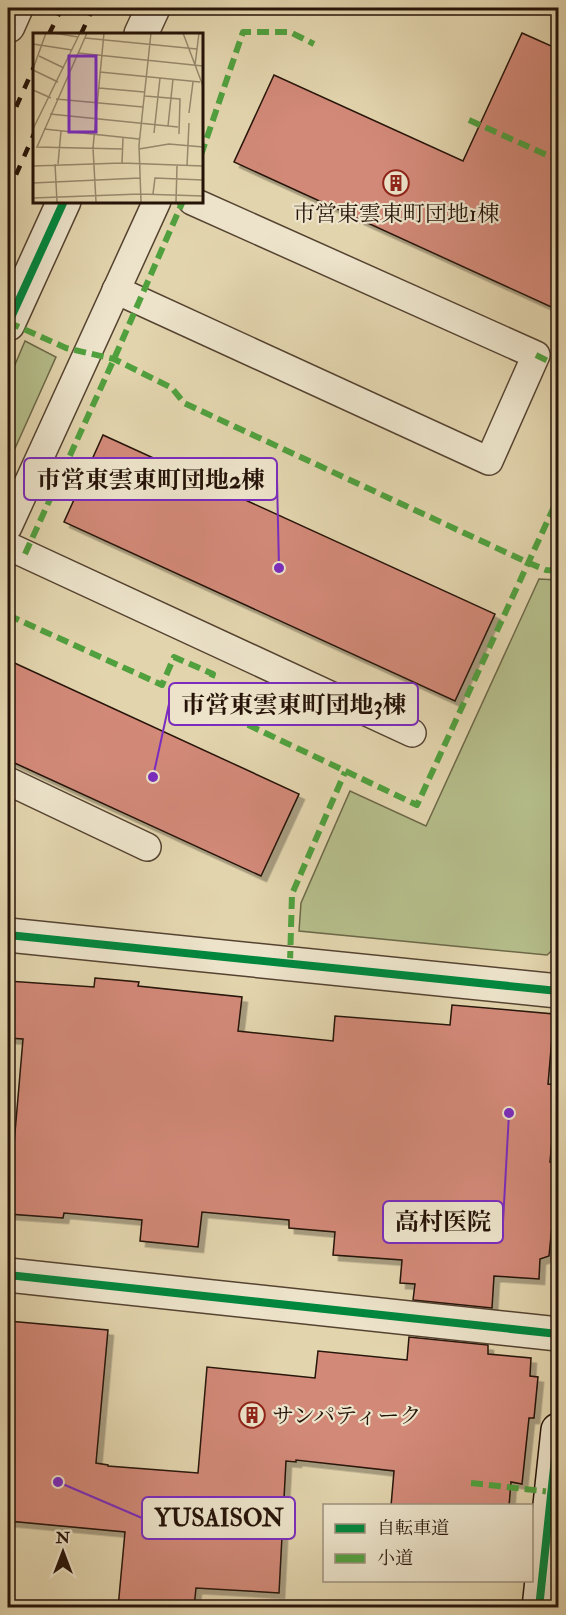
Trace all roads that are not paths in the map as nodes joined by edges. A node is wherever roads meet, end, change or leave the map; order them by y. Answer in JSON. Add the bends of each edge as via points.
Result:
{"nodes":[{"id":1,"x":16,"y":8,"type":"edge"},
{"id":2,"x":153,"y":8,"type":"edge"},
{"id":3,"x":8,"y":26,"type":"edge"},
{"id":4,"x":141,"y":33,"type":"edge"},
{"id":5,"x":64,"y":202,"type":"edge"},
{"id":6,"x":157,"y":202,"type":"edge"},
{"id":7,"x":194,"y":202,"type":"edge"},
{"id":8,"x":116,"y":290,"type":"junction"},
{"id":9,"x":8,"y":324,"type":"edge"},
{"id":10,"x":8,"y":527,"type":"edge"},
{"id":11,"x":8,"y":546,"type":"edge"},
{"id":12,"x":411,"y":733,"type":"dead end"},
{"id":13,"x":8,"y":781,"type":"edge"},
{"id":14,"x":147,"y":847,"type":"dead end"},
{"id":15,"x":8,"y":935,"type":"edge"},
{"id":16,"x":558,"y":991,"type":"edge"},
{"id":17,"x":8,"y":1275,"type":"edge"},
{"id":18,"x":558,"y":1334,"type":"edge"},
{"id":19,"x":558,"y":1430,"type":"edge"},
{"id":20,"x":539,"y":1608,"type":"edge"}],
"edges":[{"from":1,"to":3,"type":"street"},
{"from":2,"to":4,"type":"street"},
{"from":5,"to":9,"type":"street"},
{"from":6,"to":8,"type":"lane"},
{"from":7,"to":8,"type":"lane","via":[[536,355],[489,461]]},
{"from":8,"to":10,"type":"lane"},
{"from":11,"to":12,"type":"lane"},
{"from":13,"to":14,"type":"lane"},
{"from":15,"to":16,"type":"street"},
{"from":17,"to":18,"type":"street"},
{"from":19,"to":20,"type":"street"}]}
